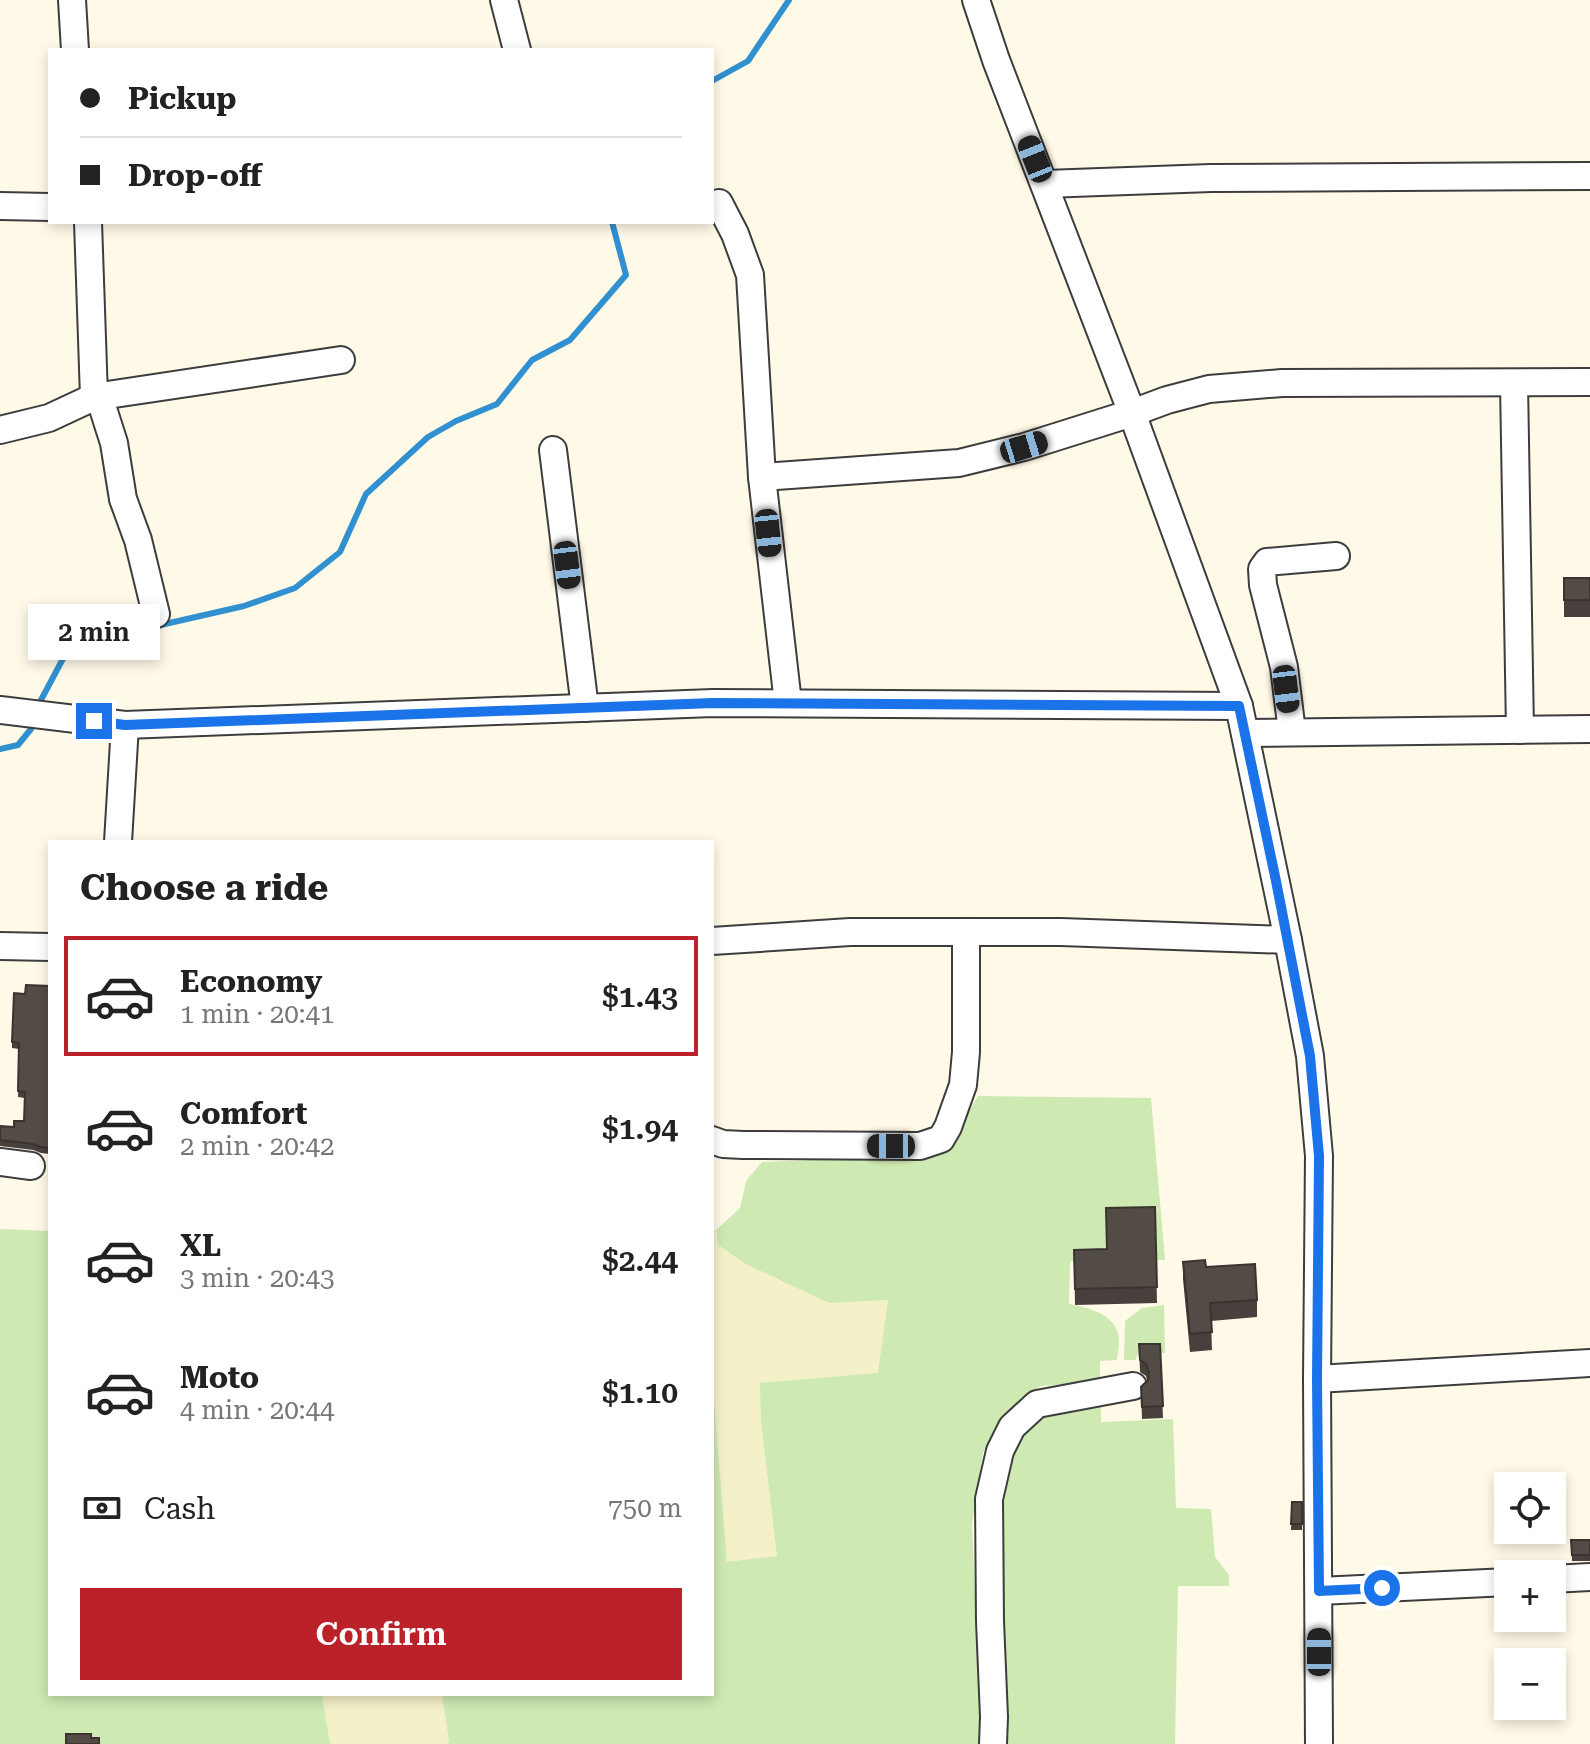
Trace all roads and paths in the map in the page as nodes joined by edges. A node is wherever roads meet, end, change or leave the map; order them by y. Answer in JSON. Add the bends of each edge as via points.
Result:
{"nodes":[{"id":1,"x":72,"y":0,"type":"edge"},
{"id":2,"x":504,"y":0,"type":"edge"},
{"id":3,"x":976,"y":0,"type":"edge"},
{"id":4,"x":75,"y":48,"type":"edge"},
{"id":5,"x":516,"y":48,"type":"edge"},
{"id":6,"x":1590,"y":176,"type":"edge"},
{"id":7,"x":1045,"y":184,"type":"junction"},
{"id":8,"x":719,"y":203,"type":"dead end"},
{"id":9,"x":0,"y":206,"type":"edge"},
{"id":10,"x":48,"y":207,"type":"edge"},
{"id":11,"x":88,"y":224,"type":"edge"},
{"id":12,"x":341,"y":360,"type":"dead end"},
{"id":13,"x":1590,"y":382,"type":"edge"},
{"id":14,"x":1514,"y":383,"type":"junction"},
{"id":15,"x":96,"y":396,"type":"junction"},
{"id":16,"x":1132,"y":413,"type":"junction"},
{"id":17,"x":0,"y":430,"type":"edge"},
{"id":18,"x":553,"y":450,"type":"dead end"},
{"id":19,"x":762,"y":477,"type":"junction"},
{"id":20,"x":1336,"y":556,"type":"dead end"},
{"id":21,"x":156,"y":614,"type":"dead end"},
{"id":22,"x":788,"y":703,"type":"junction"},
{"id":23,"x":1239,"y":706,"type":"junction"},
{"id":24,"x":585,"y":708,"type":"junction"},
{"id":25,"x":0,"y":710,"type":"edge"},
{"id":26,"x":125,"y":725,"type":"junction"},
{"id":27,"x":1590,"y":729,"type":"edge"},
{"id":28,"x":1520,"y":730,"type":"junction"},
{"id":29,"x":1292,"y":732,"type":"junction"},
{"id":30,"x":1245,"y":733,"type":"junction"},
{"id":31,"x":118,"y":840,"type":"edge"},
{"id":32,"x":966,"y":932,"type":"junction"},
{"id":33,"x":1288,"y":940,"type":"junction"},
{"id":34,"x":714,"y":941,"type":"edge"},
{"id":35,"x":0,"y":946,"type":"edge"},
{"id":36,"x":48,"y":947,"type":"edge"},
{"id":37,"x":714,"y":1141,"type":"edge"},
{"id":38,"x":0,"y":1162,"type":"edge"},
{"id":39,"x":31,"y":1166,"type":"dead end"},
{"id":40,"x":1590,"y":1363,"type":"edge"},
{"id":41,"x":1317,"y":1379,"type":"junction"},
{"id":42,"x":1133,"y":1386,"type":"dead end"},
{"id":43,"x":1590,"y":1577,"type":"edge"},
{"id":44,"x":1566,"y":1578,"type":"edge"},
{"id":45,"x":1494,"y":1583,"type":"edge"},
{"id":46,"x":1319,"y":1591,"type":"junction"},
{"id":47,"x":993,"y":1744,"type":"edge"},
{"id":48,"x":1319,"y":1744,"type":"edge"}],
"edges":[{"from":1,"to":4,"type":"street"},
{"from":2,"to":5,"type":"street"},
{"from":3,"to":7,"type":"street"},
{"from":6,"to":7,"type":"street"},
{"from":7,"to":16,"type":"street"},
{"from":8,"to":19,"type":"street","via":[[750,275]]},
{"from":9,"to":10,"type":"street"},
{"from":11,"to":15,"type":"street"},
{"from":12,"to":15,"type":"street"},
{"from":13,"to":14,"type":"street"},
{"from":14,"to":16,"type":"street","via":[[1282,383],[1209,389]]},
{"from":14,"to":28,"type":"street"},
{"from":15,"to":17,"type":"street","via":[[49,418]]},
{"from":15,"to":21,"type":"street","via":[[114,443],[123,499]]},
{"from":16,"to":19,"type":"street","via":[[959,463]]},
{"from":16,"to":23,"type":"street"},
{"from":18,"to":24,"type":"street"},
{"from":19,"to":22,"type":"street"},
{"from":20,"to":29,"type":"street","via":[[1267,562],[1262,569]]},
{"from":22,"to":23,"type":"street"},
{"from":22,"to":24,"type":"street"},
{"from":23,"to":30,"type":"street"},
{"from":24,"to":26,"type":"street"},
{"from":25,"to":26,"type":"street"},
{"from":26,"to":31,"type":"street"},
{"from":27,"to":28,"type":"street"},
{"from":28,"to":29,"type":"street"},
{"from":29,"to":30,"type":"street"},
{"from":30,"to":33,"type":"street"},
{"from":32,"to":33,"type":"street"},
{"from":32,"to":34,"type":"street","via":[[850,932]]},
{"from":32,"to":37,"type":"street","via":[[963,1085],[941,1139],[920,1146]]},
{"from":33,"to":41,"type":"street","via":[[1310,1056],[1319,1156]]},
{"from":35,"to":36,"type":"street"},
{"from":38,"to":39,"type":"street"},
{"from":40,"to":41,"type":"street"},
{"from":41,"to":46,"type":"street"},
{"from":42,"to":47,"type":"street","via":[[1037,1404],[1012,1427],[1000,1451],[989,1499]]},
{"from":43,"to":44,"type":"street"},
{"from":45,"to":46,"type":"street"},
{"from":46,"to":48,"type":"street"}]}
